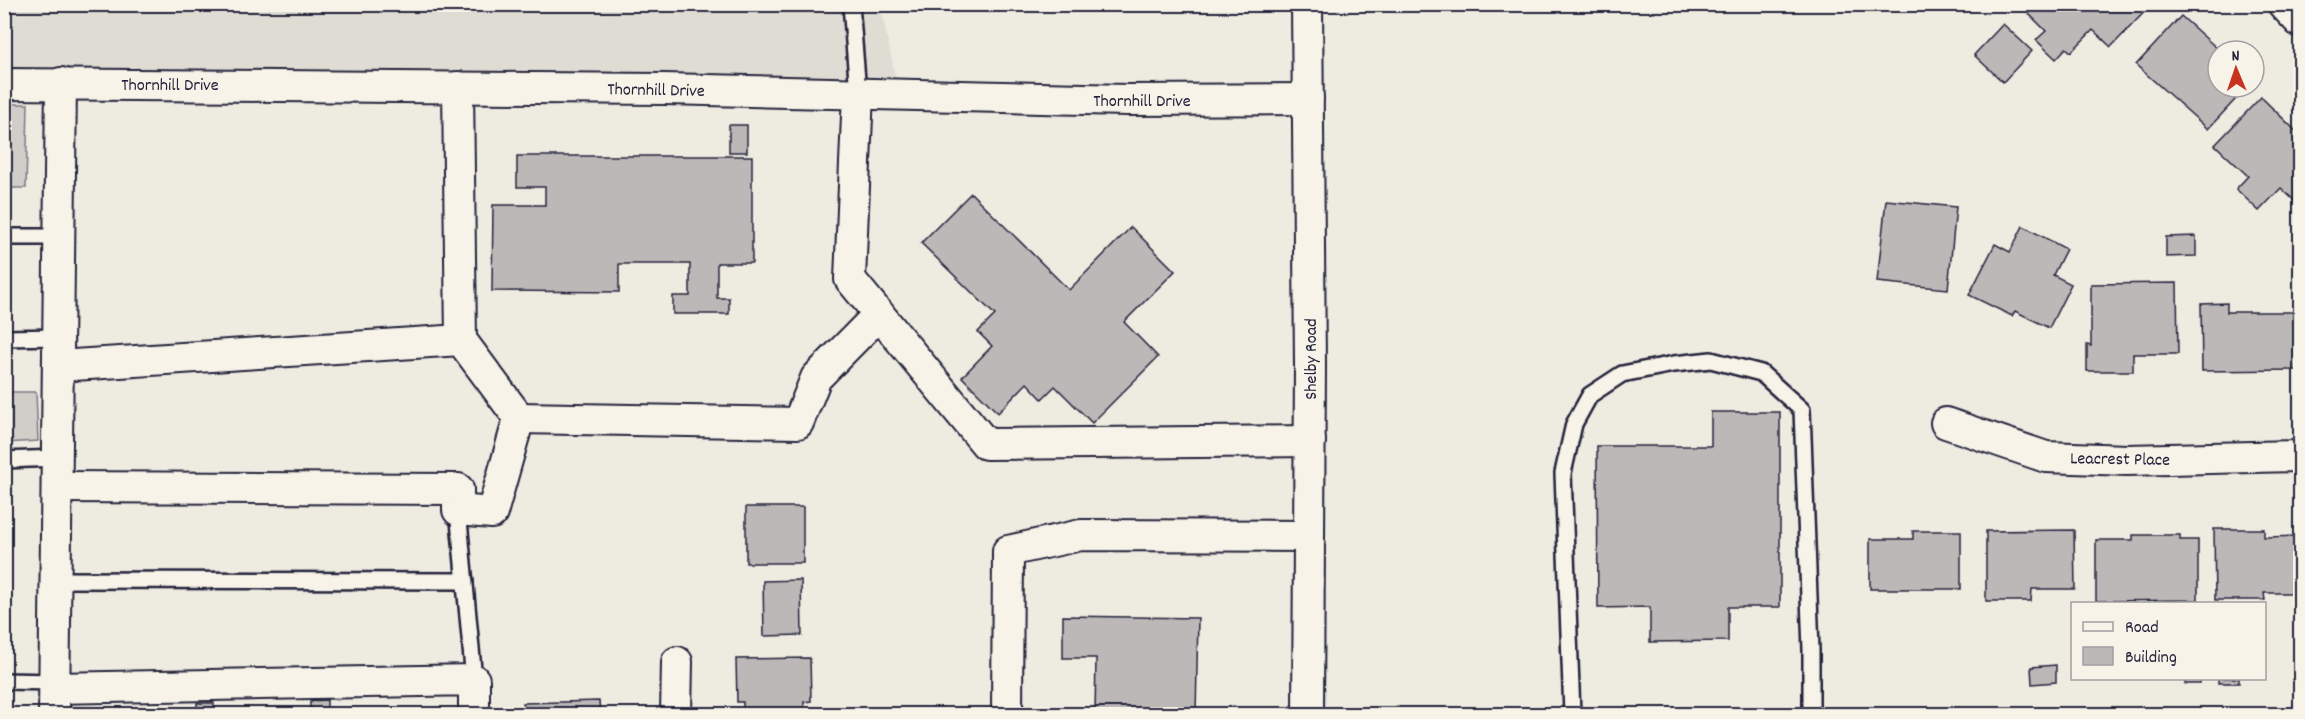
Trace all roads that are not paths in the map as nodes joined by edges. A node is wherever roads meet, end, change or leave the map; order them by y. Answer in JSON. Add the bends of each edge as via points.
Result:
{"nodes":[{"id":1,"x":850,"y":4,"type":"edge"},
{"id":2,"x":1307,"y":4,"type":"edge"},
{"id":3,"x":2283,"y":4,"type":"edge"},
{"id":4,"x":2301,"y":22,"type":"edge"},
{"id":5,"x":61,"y":83,"type":"junction"},
{"id":6,"x":4,"y":84,"type":"edge"},
{"id":7,"x":458,"y":87,"type":"junction"},
{"id":8,"x":858,"y":93,"type":"junction"},
{"id":9,"x":1308,"y":99,"type":"junction"},
{"id":10,"x":4,"y":237,"type":"edge"},
{"id":11,"x":60,"y":237,"type":"junction"},
{"id":12,"x":879,"y":314,"type":"junction"},
{"id":13,"x":4,"y":338,"type":"edge"},
{"id":14,"x":460,"y":340,"type":"junction"},
{"id":15,"x":58,"y":351,"type":"junction"},
{"id":16,"x":519,"y":418,"type":"junction"},
{"id":17,"x":1946,"y":423,"type":"dead end"},
{"id":18,"x":1310,"y":441,"type":"junction"},
{"id":19,"x":2301,"y":456,"type":"edge"},
{"id":20,"x":4,"y":460,"type":"edge"},
{"id":21,"x":57,"y":473,"type":"junction"},
{"id":22,"x":458,"y":510,"type":"junction"},
{"id":23,"x":1309,"y":536,"type":"junction"},
{"id":24,"x":56,"y":580,"type":"junction"},
{"id":25,"x":465,"y":580,"type":"junction"},
{"id":26,"x":677,"y":662,"type":"dead end"},
{"id":27,"x":474,"y":680,"type":"junction"},
{"id":28,"x":4,"y":681,"type":"edge"},
{"id":29,"x":55,"y":695,"type":"edge"},
{"id":30,"x":474,"y":714,"type":"edge"},
{"id":31,"x":676,"y":714,"type":"edge"},
{"id":32,"x":1007,"y":714,"type":"edge"},
{"id":33,"x":1308,"y":714,"type":"edge"},
{"id":34,"x":1572,"y":714,"type":"edge"},
{"id":35,"x":1811,"y":714,"type":"edge"}],
"edges":[{"from":1,"to":8,"type":"lane"},
{"from":2,"to":9,"type":"street","name":"Shelby Road"},
{"from":3,"to":4,"type":"street"},
{"from":5,"to":6,"type":"street","name":"Thornhill Drive"},
{"from":5,"to":7,"type":"street","name":"Thornhill Drive"},
{"from":5,"to":11,"type":"street"},
{"from":7,"to":8,"type":"street","name":"Thornhill Drive"},
{"from":7,"to":14,"type":"street"},
{"from":8,"to":9,"type":"street","name":"Thornhill Drive","via":[[1127,100]]},
{"from":8,"to":12,"type":"street","via":[[850,279]]},
{"from":9,"to":18,"type":"street","name":"Shelby Road"},
{"from":10,"to":11,"type":"lane"},
{"from":11,"to":15,"type":"street"},
{"from":12,"to":16,"type":"street","via":[[816,378],[798,423]]},
{"from":12,"to":18,"type":"street","via":[[986,444]]},
{"from":13,"to":15,"type":"lane"},
{"from":14,"to":15,"type":"street"},
{"from":14,"to":16,"type":"street"},
{"from":15,"to":21,"type":"street"},
{"from":16,"to":22,"type":"street","via":[[492,513]]},
{"from":17,"to":19,"type":"street","name":"Leacrest Place","via":[[2046,456],[2127,460]]},
{"from":18,"to":23,"type":"street","name":"Shelby Road"},
{"from":20,"to":21,"type":"lane"},
{"from":21,"to":22,"type":"street","via":[[458,489]]},
{"from":21,"to":24,"type":"street"},
{"from":22,"to":25,"type":"lane"},
{"from":23,"to":32,"type":"street","via":[[1081,535],[1008,551]]},
{"from":23,"to":33,"type":"street","name":"Shelby Road"},
{"from":24,"to":25,"type":"lane"},
{"from":24,"to":29,"type":"street"},
{"from":25,"to":27,"type":"lane"},
{"from":26,"to":31,"type":"street"},
{"from":27,"to":29,"type":"street"},
{"from":27,"to":30,"type":"street"},
{"from":28,"to":29,"type":"lane"},
{"from":34,"to":35,"type":"lane","via":[[1563,473],[1574,424],[1590,395],[1622,374],[1711,360],[1761,373],[1802,410]]}]}
